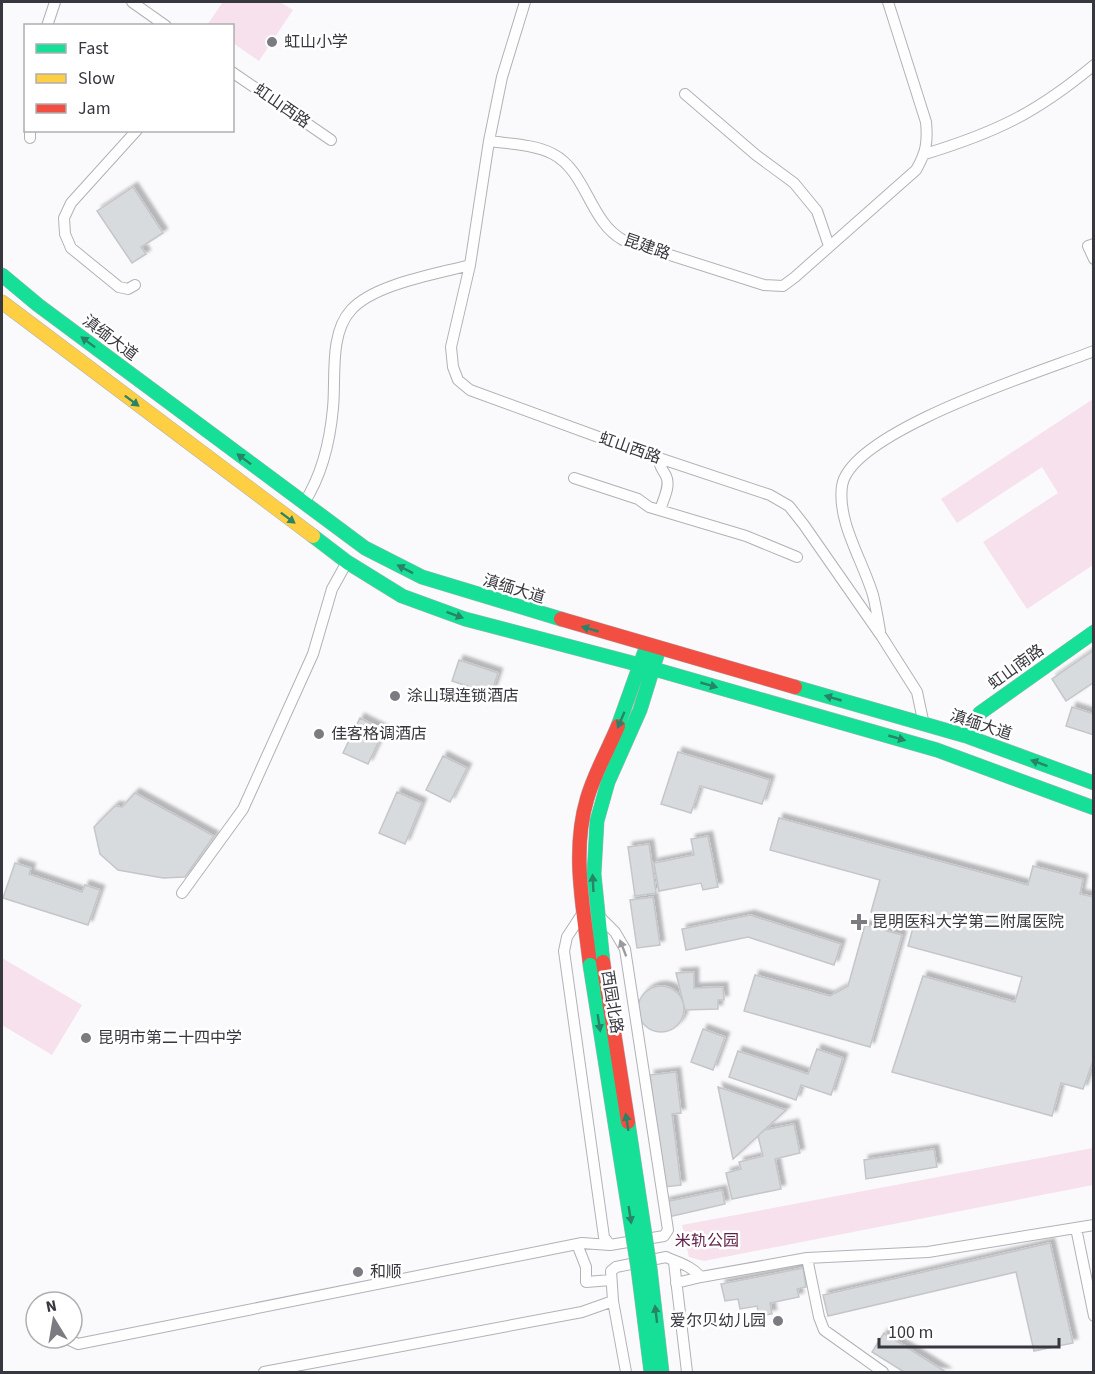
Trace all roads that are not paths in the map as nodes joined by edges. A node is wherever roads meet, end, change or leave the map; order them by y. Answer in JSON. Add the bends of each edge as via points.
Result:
{"nodes":[{"id":1,"x":55,"y":2,"type":"edge"},
{"id":2,"x":132,"y":2,"type":"edge"},
{"id":3,"x":525,"y":2,"type":"edge"},
{"id":4,"x":888,"y":2,"type":"edge"},
{"id":5,"x":48,"y":24,"type":"edge"},
{"id":6,"x":163,"y":24,"type":"edge"},
{"id":7,"x":1094,"y":65,"type":"edge"},
{"id":8,"x":234,"y":73,"type":"edge"},
{"id":9,"x":685,"y":94,"type":"dead end"},
{"id":10,"x":134,"y":132,"type":"edge"},
{"id":11,"x":331,"y":140,"type":"dead end"},
{"id":12,"x":489,"y":141,"type":"junction"},
{"id":13,"x":925,"y":154,"type":"junction"},
{"id":14,"x":1094,"y":244,"type":"edge"},
{"id":15,"x":829,"y":246,"type":"junction"},
{"id":16,"x":1094,"y":259,"type":"edge"},
{"id":17,"x":470,"y":265,"type":"junction"},
{"id":18,"x":2,"y":274,"type":"edge"},
{"id":19,"x":135,"y":285,"type":"dead end"},
{"id":20,"x":2,"y":302,"type":"edge"},
{"id":21,"x":1094,"y":351,"type":"edge"},
{"id":22,"x":658,"y":458,"type":"junction"},
{"id":23,"x":574,"y":478,"type":"dead end"},
{"id":24,"x":304,"y":503,"type":"junction"},
{"id":25,"x":660,"y":510,"type":"junction"},
{"id":26,"x":797,"y":557,"type":"dead end"},
{"id":27,"x":347,"y":562,"type":"junction"},
{"id":28,"x":1094,"y":632,"type":"edge"},
{"id":29,"x":882,"y":637,"type":"junction"},
{"id":30,"x":653,"y":647,"type":"junction"},
{"id":31,"x":646,"y":667,"type":"junction"},
{"id":32,"x":924,"y":725,"type":"junction"},
{"id":33,"x":966,"y":736,"type":"junction"},
{"id":34,"x":1094,"y":783,"type":"edge"},
{"id":35,"x":1094,"y":808,"type":"edge"},
{"id":36,"x":182,"y":893,"type":"dead end"},
{"id":37,"x":589,"y":914,"type":"junction"},
{"id":38,"x":596,"y":963,"type":"junction"},
{"id":39,"x":1094,"y":1225,"type":"edge"},
{"id":40,"x":1076,"y":1228,"type":"junction"},
{"id":41,"x":578,"y":1244,"type":"junction"},
{"id":42,"x":610,"y":1245,"type":"junction"},
{"id":43,"x":807,"y":1258,"type":"junction"},
{"id":44,"x":674,"y":1262,"type":"junction"},
{"id":45,"x":701,"y":1277,"type":"junction"},
{"id":46,"x":611,"y":1280,"type":"junction"},
{"id":47,"x":676,"y":1283,"type":"junction"},
{"id":48,"x":613,"y":1301,"type":"junction"},
{"id":49,"x":1094,"y":1316,"type":"edge"},
{"id":50,"x":84,"y":1343,"type":"edge"},
{"id":51,"x":264,"y":1372,"type":"edge"},
{"id":52,"x":626,"y":1372,"type":"edge"},
{"id":53,"x":651,"y":1372,"type":"edge"},
{"id":54,"x":662,"y":1372,"type":"edge"},
{"id":55,"x":687,"y":1372,"type":"edge"},
{"id":56,"x":883,"y":1372,"type":"edge"}],
"edges":[{"from":1,"to":5,"type":"street"},
{"from":2,"to":6,"type":"street"},
{"from":3,"to":12,"type":"street","name":"虹山西路","via":[[504,66]]},
{"from":4,"to":13,"type":"street","via":[[926,122]]},
{"from":7,"to":13,"type":"street","via":[[1056,96],[1013,122]]},
{"from":8,"to":11,"type":"street","name":"虹山西路"},
{"from":9,"to":15,"type":"street","via":[[807,197],[817,211]]},
{"from":10,"to":19,"type":"street","via":[[70,203],[64,227],[76,253],[119,287],[128,289]]},
{"from":12,"to":15,"type":"street","name":"昆建路","via":[[554,154],[569,166],[610,233],[623,240],[764,285],[783,286]]},
{"from":12,"to":17,"type":"street","name":"虹山西路"},
{"from":13,"to":15,"type":"street","name":"昆建路","via":[[916,170]]},
{"from":14,"to":16,"type":"street","via":[[1088,246]]},
{"from":17,"to":22,"type":"street","name":"虹山西路","via":[[451,347],[458,380],[470,390]]},
{"from":17,"to":24,"type":"street","via":[[385,290],[350,310],[337,347],[333,410],[323,465]]},
{"from":24,"to":18,"type":"main road","name":"滇缅大道","one_way":true},
{"from":20,"to":27,"type":"main road","one_way":true},
{"from":21,"to":29,"type":"street","via":[[908,425],[850,467],[842,484],[842,503],[873,596]]},
{"from":22,"to":25,"type":"street","via":[[668,485]]},
{"from":22,"to":29,"type":"street","name":"虹山西路","via":[[770,495],[789,506]]},
{"from":23,"to":25,"type":"street"},
{"from":30,"to":24,"type":"main road","name":"滇缅大道","one_way":true,"via":[[422,577],[365,548]]},
{"from":25,"to":26,"type":"street","via":[[746,536]]},
{"from":27,"to":31,"type":"main road","one_way":true,"via":[[402,596],[465,619]]},
{"from":27,"to":36,"type":"street","via":[[332,589],[313,654],[248,799]]},
{"from":28,"to":33,"type":"main road","name":"虹山南路","via":[[980,713]]},
{"from":29,"to":32,"type":"street","name":"虹山西路","via":[[917,692]]},
{"from":30,"to":31,"type":"main road","name":"西园北路"},
{"from":32,"to":30,"type":"main road","name":"滇缅大道","one_way":true},
{"from":31,"to":35,"type":"main road","one_way":true,"via":[[937,750]]},
{"from":31,"to":37,"type":"main road","name":"西园北路","via":[[638,715],[601,801]]},
{"from":32,"to":33,"type":"main road","name":"滇缅大道"},
{"from":34,"to":33,"type":"main road","name":"滇缅大道","one_way":true},
{"from":37,"to":38,"type":"main road","name":"西园北路"},
{"from":37,"to":42,"type":"street","via":[[567,938],[564,951],[604,1237]]},
{"from":42,"to":37,"type":"street","one_way":true,"via":[[664,1236],[668,1230],[625,949],[615,932]]},
{"from":38,"to":53,"type":"main road","name":"西园北路","one_way":true,"bridge":true},
{"from":54,"to":38,"type":"main road","name":"西园北路","one_way":true,"bridge":true,"via":[[650,1268]]},
{"from":39,"to":40,"type":"street"},
{"from":40,"to":43,"type":"street","via":[[928,1252]]},
{"from":40,"to":49,"type":"street"},
{"from":41,"to":42,"type":"street"},
{"from":41,"to":46,"type":"street","via":[[586,1267],[586,1282]]},
{"from":41,"to":50,"type":"street"},
{"from":43,"to":45,"type":"street"},
{"from":43,"to":56,"type":"street","via":[[824,1330]]},
{"from":44,"to":45,"type":"street","via":[[683,1263]]},
{"from":44,"to":46,"type":"street","via":[[666,1257],[616,1267],[611,1271]]},
{"from":44,"to":47,"type":"street"},
{"from":45,"to":47,"type":"street"},
{"from":46,"to":48,"type":"street"},
{"from":47,"to":55,"type":"street"},
{"from":48,"to":51,"type":"street","via":[[582,1312]]},
{"from":48,"to":52,"type":"street"}]}
